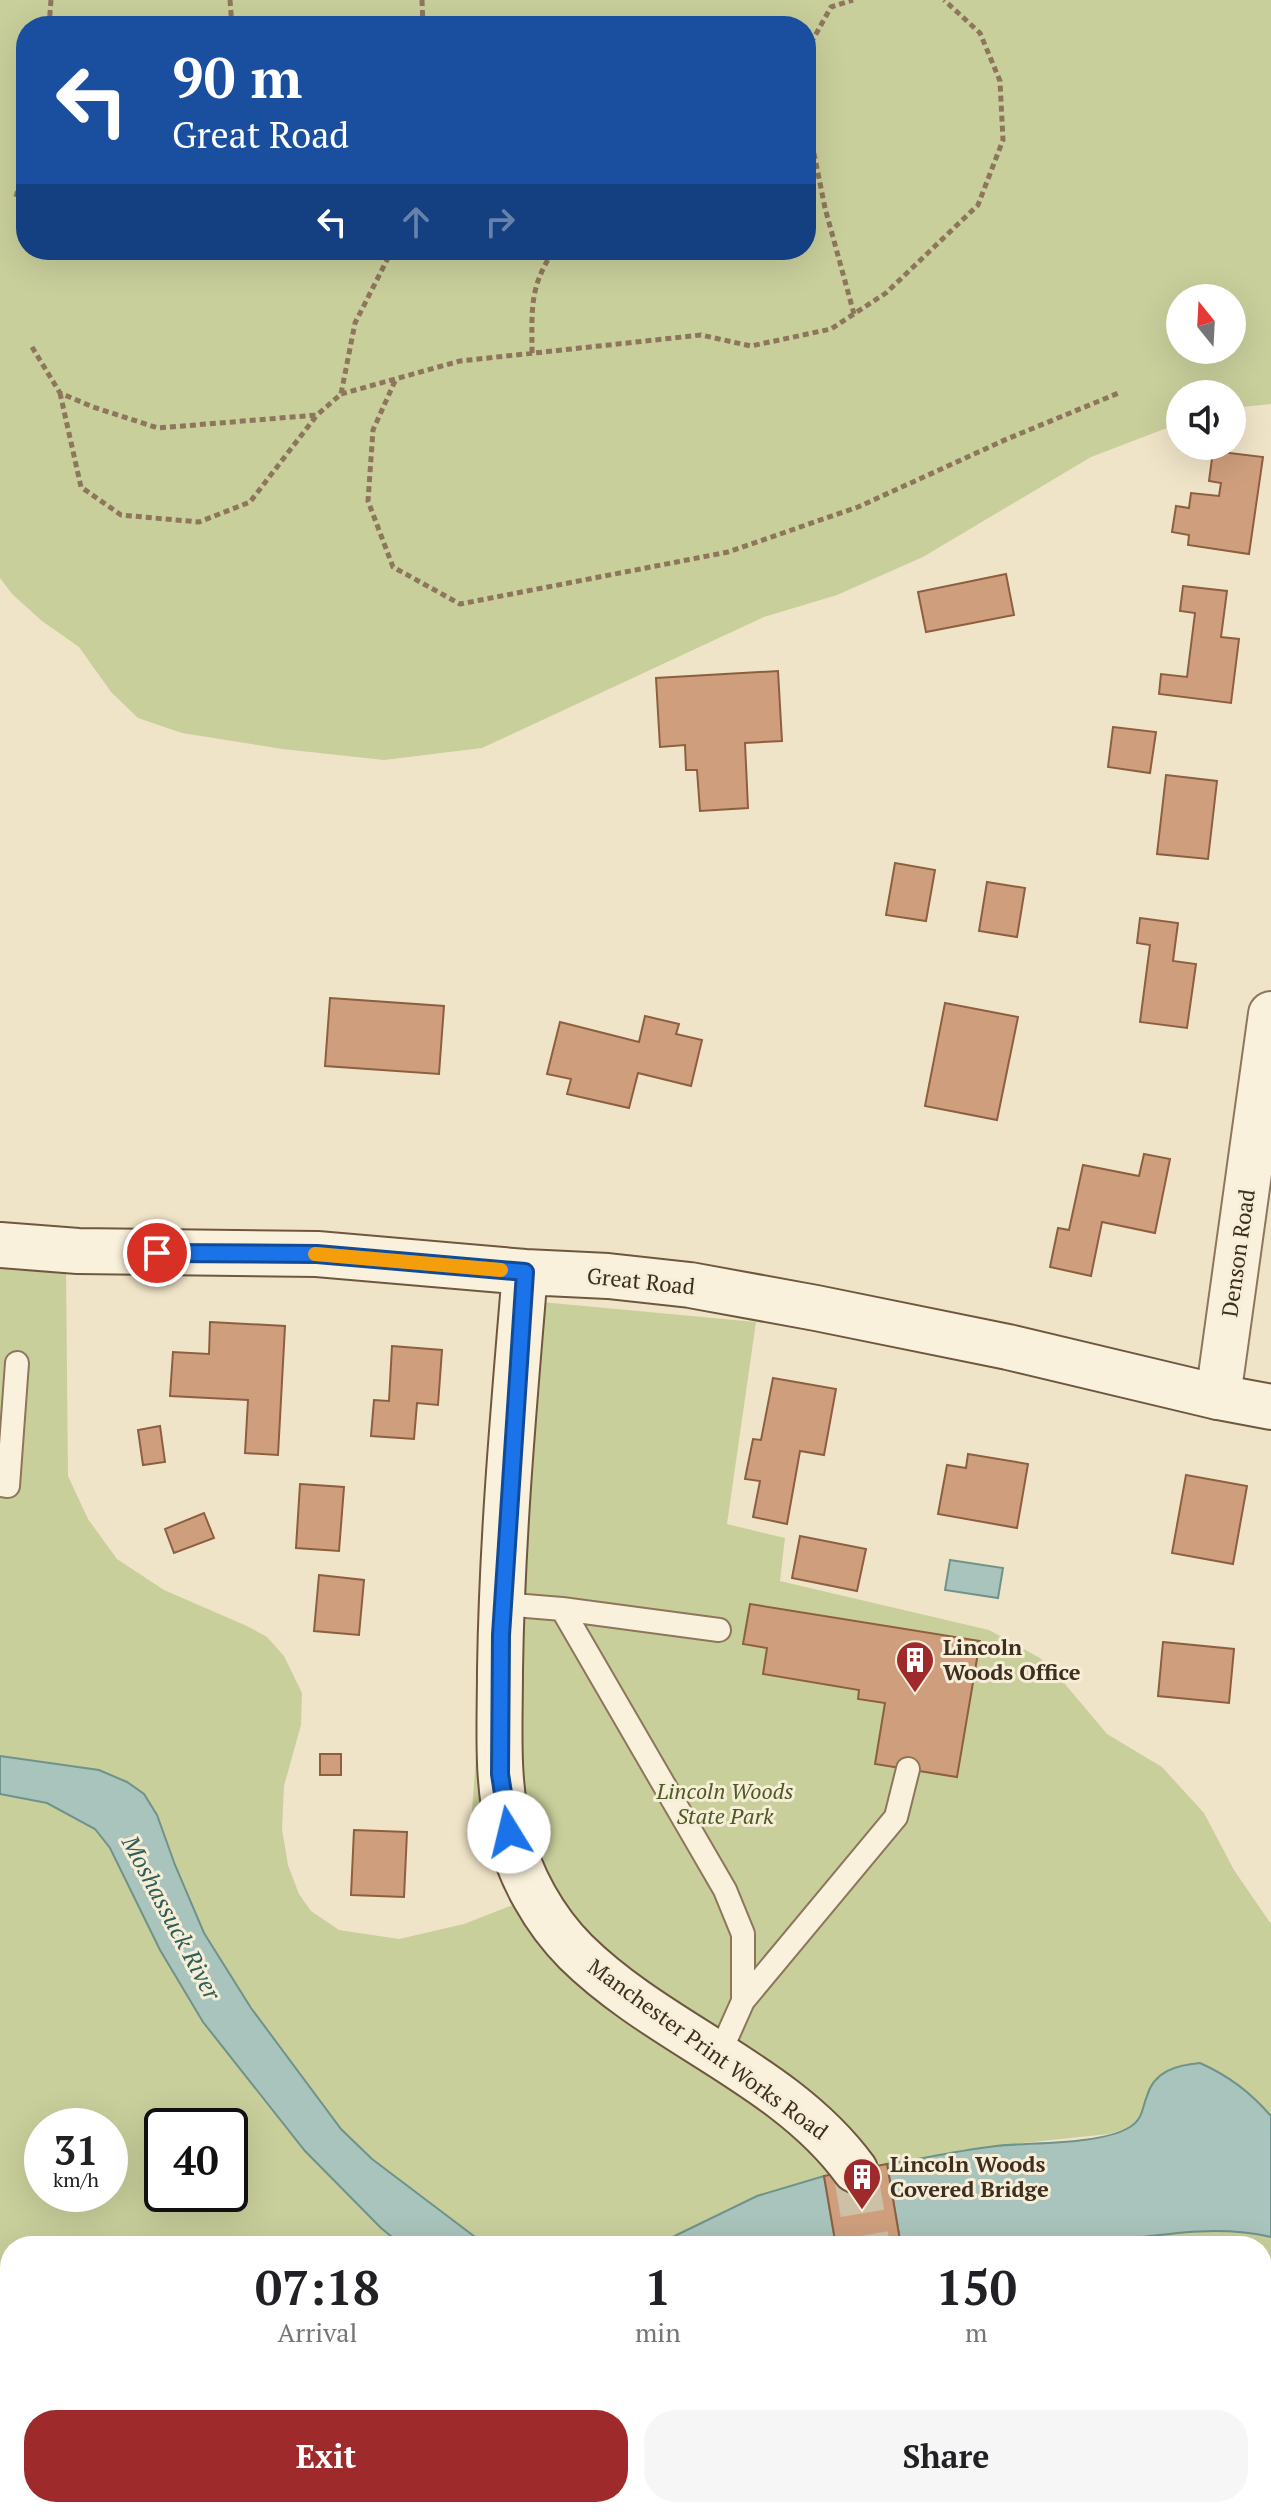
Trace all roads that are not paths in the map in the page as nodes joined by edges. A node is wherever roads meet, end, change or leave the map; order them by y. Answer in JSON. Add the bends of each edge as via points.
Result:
{"nodes":[{"id":1,"x":1271,"y":1014,"type":"edge"},
{"id":2,"x":1,"y":1254,"type":"edge"},
{"id":3,"x":525,"y":1272,"type":"junction"},
{"id":4,"x":17,"y":1363,"type":"dead end"},
{"id":5,"x":1218,"y":1397,"type":"junction"},
{"id":6,"x":1271,"y":1407,"type":"edge"},
{"id":7,"x":0,"y":1485,"type":"edge"},
{"id":8,"x":502,"y":1604,"type":"junction"},
{"id":9,"x":562,"y":1609,"type":"junction"},
{"id":10,"x":719,"y":1630,"type":"dead end"},
{"id":11,"x":908,"y":1769,"type":"dead end"},
{"id":12,"x":743,"y":2001,"type":"junction"},
{"id":13,"x":718,"y":2057,"type":"junction"},
{"id":14,"x":855,"y":2170,"type":"tunnel mouth"}],
"edges":[{"from":1,"to":5,"type":"street","name":"Denson Road"},
{"from":2,"to":3,"type":"street","name":"Great Road","via":[[317,1254]]},
{"from":3,"to":5,"type":"street","name":"Great Road","via":[[608,1276],[739,1294],[1008,1347]]},
{"from":3,"to":8,"type":"street","name":"Manchester Print Works Road"},
{"from":4,"to":7,"type":"lane","via":[[8,1486]]},
{"from":5,"to":6,"type":"street","name":"Great Road"},
{"from":8,"to":9,"type":"lane"},
{"from":8,"to":13,"type":"street","name":"Manchester Print Works Road","via":[[500,1774],[521,1868],[542,1909],[576,1951]]},
{"from":9,"to":10,"type":"lane"},
{"from":9,"to":12,"type":"lane","via":[[725,1890],[743,1934]]},
{"from":11,"to":12,"type":"lane","via":[[896,1817]]},
{"from":12,"to":13,"type":"lane"},
{"from":13,"to":14,"type":"street","name":"Manchester Print Works Road","via":[[805,2117]]}]}
